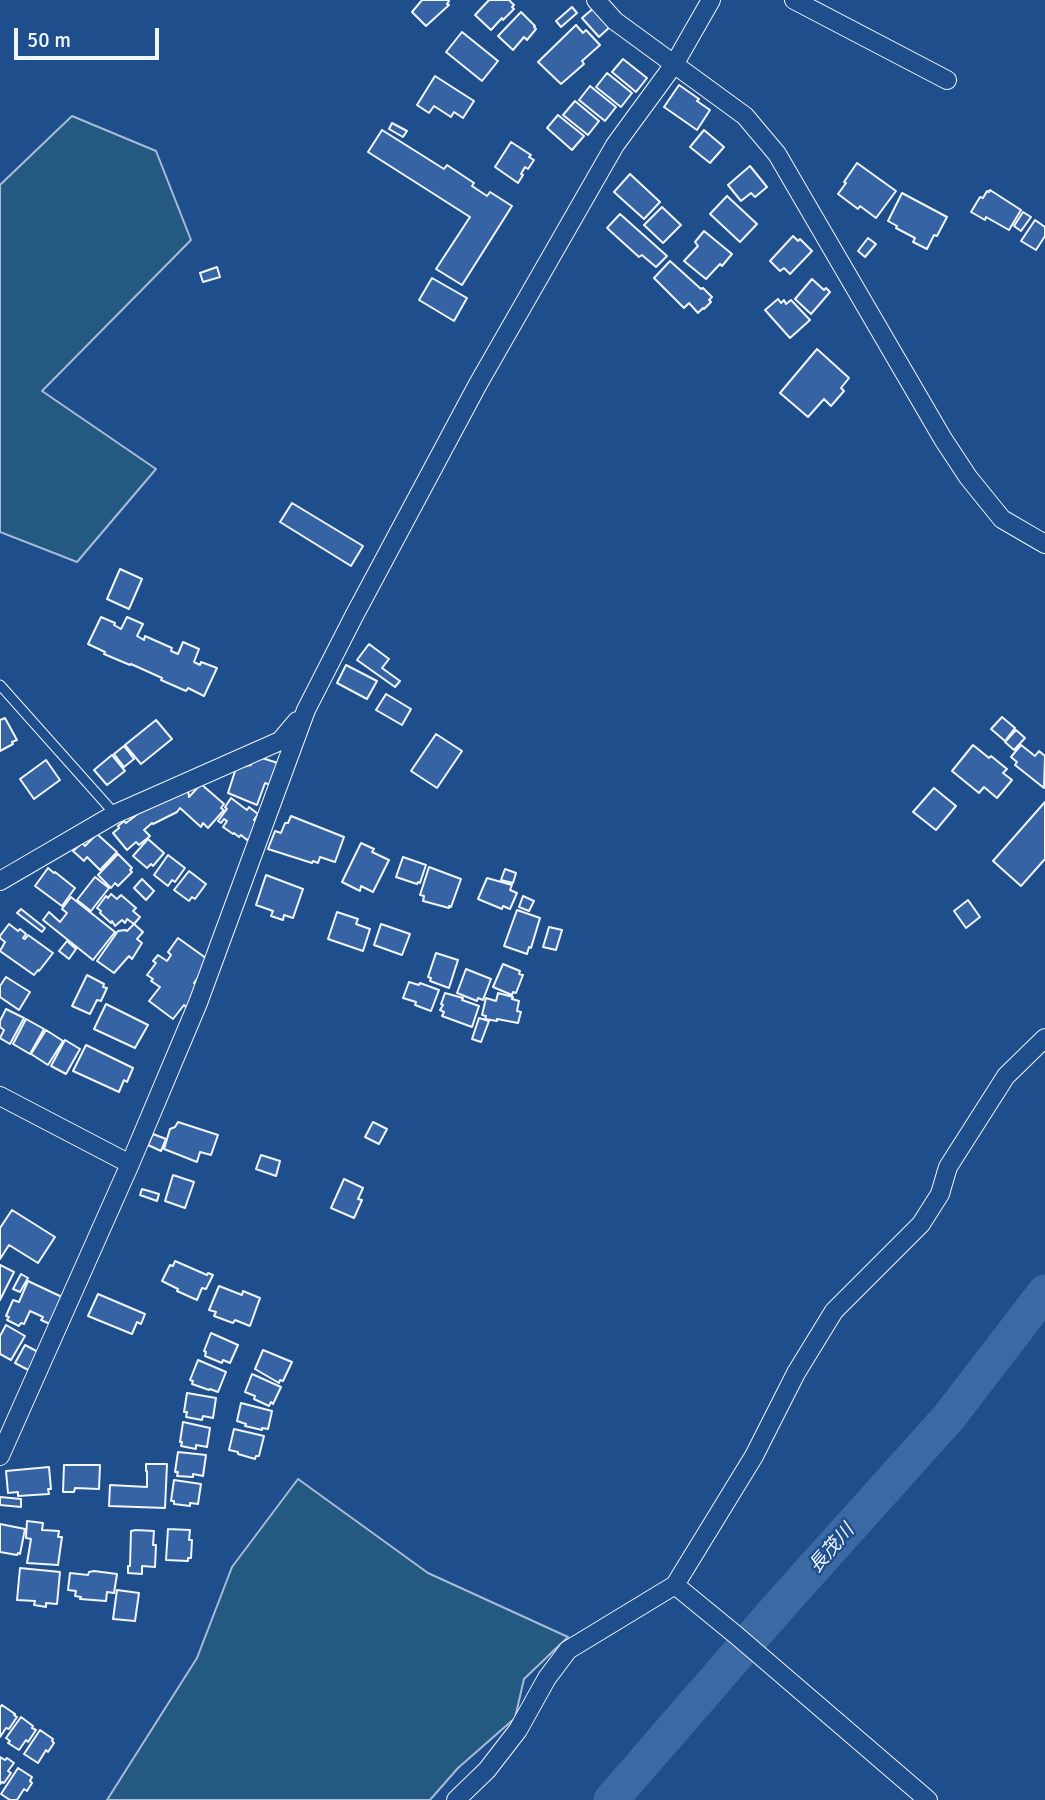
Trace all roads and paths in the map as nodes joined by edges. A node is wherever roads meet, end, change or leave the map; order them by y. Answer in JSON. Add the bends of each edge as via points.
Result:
{"nodes":[{"id":1,"x":596,"y":0,"type":"edge"},
{"id":2,"x":711,"y":0,"type":"edge"},
{"id":3,"x":794,"y":0,"type":"edge"},
{"id":4,"x":675,"y":63,"type":"junction"},
{"id":5,"x":947,"y":80,"type":"dead end"},
{"id":6,"x":1045,"y":544,"type":"edge"},
{"id":7,"x":0,"y":685,"type":"edge"},
{"id":8,"x":306,"y":710,"type":"junction"},
{"id":9,"x":115,"y":814,"type":"junction"},
{"id":10,"x":0,"y":881,"type":"edge"},
{"id":11,"x":1045,"y":1038,"type":"edge"},
{"id":12,"x":0,"y":1096,"type":"edge"},
{"id":13,"x":130,"y":1164,"type":"junction"},
{"id":14,"x":0,"y":1456,"type":"edge"},
{"id":15,"x":675,"y":1585,"type":"junction"},
{"id":16,"x":456,"y":1800,"type":"edge"},
{"id":17,"x":928,"y":1800,"type":"edge"}],
"edges":[{"from":1,"to":4,"type":"street","via":[[615,21]]},
{"from":2,"to":4,"type":"street"},
{"from":3,"to":5,"type":"street"},
{"from":4,"to":6,"type":"street","via":[[745,116],[777,154],[968,477],[1002,519]]},
{"from":4,"to":8,"type":"street","via":[[615,145],[484,372]]},
{"from":7,"to":9,"type":"lane"},
{"from":8,"to":9,"type":"street","via":[[280,741]]},
{"from":8,"to":13,"type":"street","via":[[198,1003]]},
{"from":9,"to":10,"type":"street"},
{"from":11,"to":15,"type":"street","via":[[1006,1076],[948,1167],[940,1194],[920,1224],[834,1311],[754,1456]]},
{"from":12,"to":13,"type":"street"},
{"from":13,"to":14,"type":"street"},
{"from":15,"to":16,"type":"street","via":[[568,1650],[518,1730]]},
{"from":15,"to":17,"type":"street"}]}
